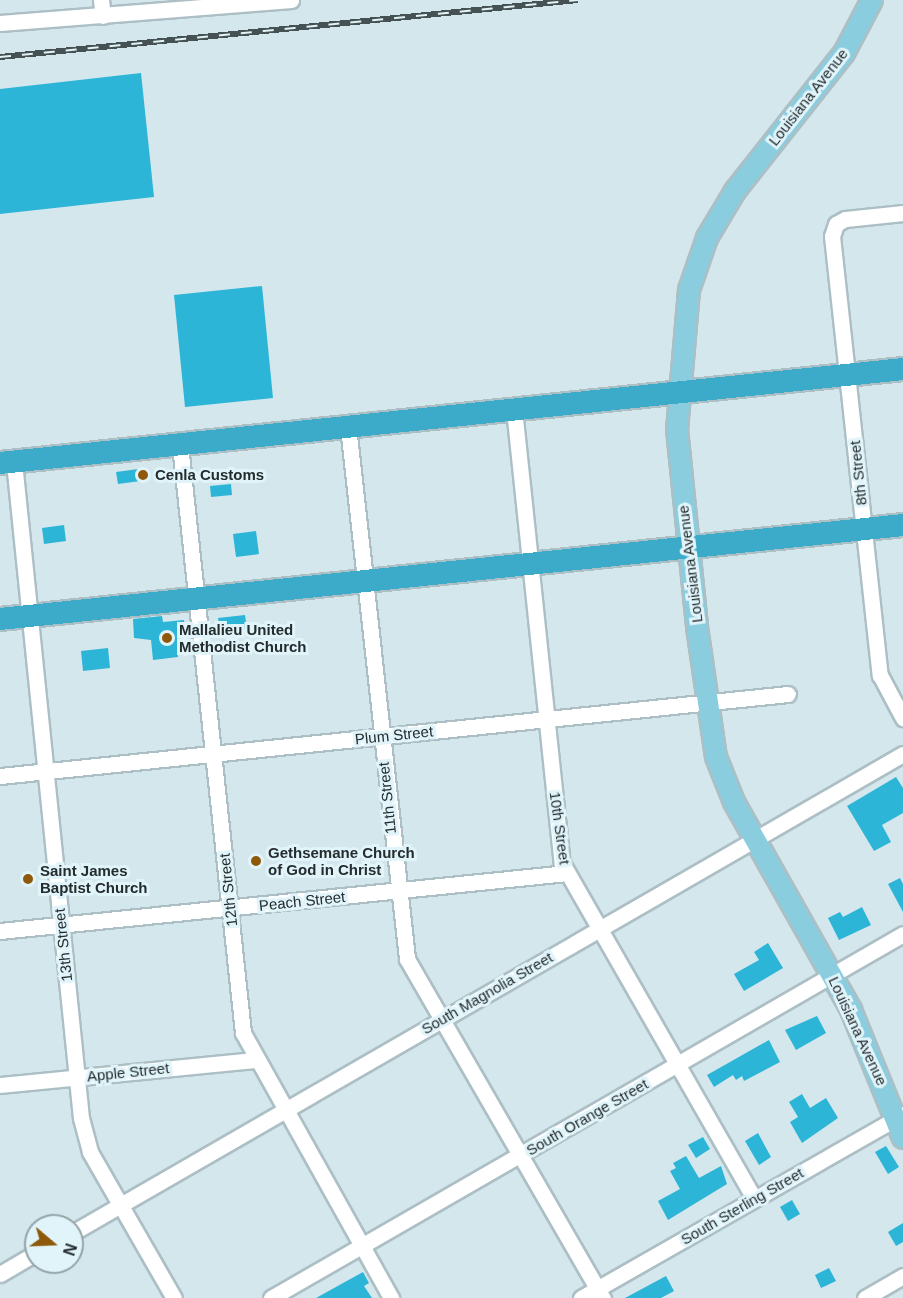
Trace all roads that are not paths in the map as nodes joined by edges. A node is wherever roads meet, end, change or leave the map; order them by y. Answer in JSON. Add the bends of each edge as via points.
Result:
{"nodes":[{"id":1,"x":101,"y":0,"type":"edge"},
{"id":2,"x":291,"y":0,"type":"edge"},
{"id":3,"x":872,"y":0,"type":"edge"},
{"id":4,"x":198,"y":4,"type":"edge"},
{"id":5,"x":103,"y":16,"type":"junction"},
{"id":6,"x":0,"y":23,"type":"edge"},
{"id":7,"x":903,"y":213,"type":"edge"},
{"id":8,"x":903,"y":369,"type":"edge"},
{"id":9,"x":847,"y":374,"type":"junction"},
{"id":10,"x":678,"y":393,"type":"junction"},
{"id":11,"x":514,"y":409,"type":"junction"},
{"id":12,"x":348,"y":426,"type":"junction"},
{"id":13,"x":180,"y":444,"type":"junction"},
{"id":14,"x":7,"y":462,"type":"edge"},
{"id":15,"x":903,"y":525,"type":"edge"},
{"id":16,"x":864,"y":529,"type":"junction"},
{"id":17,"x":688,"y":547,"type":"junction"},
{"id":18,"x":530,"y":564,"type":"junction"},
{"id":19,"x":364,"y":581,"type":"junction"},
{"id":20,"x":196,"y":599,"type":"junction"},
{"id":21,"x":28,"y":616,"type":"junction"},
{"id":22,"x":0,"y":619,"type":"edge"},
{"id":23,"x":788,"y":694,"type":"dead end"},
{"id":24,"x":707,"y":702,"type":"junction"},
{"id":25,"x":903,"y":718,"type":"edge"},
{"id":26,"x":547,"y":720,"type":"junction"},
{"id":27,"x":381,"y":737,"type":"junction"},
{"id":28,"x":213,"y":753,"type":"junction"},
{"id":29,"x":903,"y":754,"type":"edge"},
{"id":30,"x":45,"y":771,"type":"junction"},
{"id":31,"x":0,"y":776,"type":"edge"},
{"id":32,"x":755,"y":839,"type":"junction"},
{"id":33,"x":567,"y":873,"type":"junction"},
{"id":34,"x":397,"y":892,"type":"junction"},
{"id":35,"x":230,"y":908,"type":"junction"},
{"id":36,"x":61,"y":926,"type":"junction"},
{"id":37,"x":598,"y":930,"type":"junction"},
{"id":38,"x":0,"y":931,"type":"edge"},
{"id":39,"x":903,"y":934,"type":"edge"},
{"id":40,"x":832,"y":975,"type":"junction"},
{"id":41,"x":442,"y":1019,"type":"junction"},
{"id":42,"x":255,"y":1060,"type":"junction"},
{"id":43,"x":677,"y":1065,"type":"junction"},
{"id":44,"x":76,"y":1077,"type":"junction"},
{"id":45,"x":0,"y":1084,"type":"edge"},
{"id":46,"x":285,"y":1111,"type":"junction"},
{"id":47,"x":899,"y":1116,"type":"edge"},
{"id":48,"x":903,"y":1138,"type":"edge"},
{"id":49,"x":521,"y":1155,"type":"junction"},
{"id":50,"x":754,"y":1198,"type":"junction"},
{"id":51,"x":121,"y":1205,"type":"junction"},
{"id":52,"x":84,"y":1226,"type":"edge"},
{"id":53,"x":362,"y":1245,"type":"junction"},
{"id":54,"x":24,"y":1260,"type":"edge"},
{"id":55,"x":0,"y":1274,"type":"edge"},
{"id":56,"x":903,"y":1276,"type":"edge"},
{"id":57,"x":600,"y":1293,"type":"edge"},
{"id":58,"x":174,"y":1298,"type":"edge"},
{"id":59,"x":270,"y":1298,"type":"edge"},
{"id":60,"x":391,"y":1298,"type":"edge"},
{"id":61,"x":581,"y":1298,"type":"edge"},
{"id":62,"x":865,"y":1298,"type":"edge"}],
"edges":[{"from":1,"to":5,"type":"street"},
{"from":2,"to":4,"type":"street"},
{"from":3,"to":10,"type":"main road","name":"Louisiana Avenue","via":[[844,53],[735,191],[707,238],[689,290]]},
{"from":4,"to":5,"type":"street"},
{"from":5,"to":6,"type":"street"},
{"from":7,"to":9,"type":"street","name":"8th Street","via":[[845,219],[836,224],[832,236]]},
{"from":8,"to":9,"type":"highway"},
{"from":9,"to":10,"type":"highway"},
{"from":9,"to":16,"type":"street","name":"8th Street"},
{"from":10,"to":11,"type":"highway"},
{"from":10,"to":17,"type":"main road","name":"Louisiana Avenue","via":[[680,473]]},
{"from":11,"to":12,"type":"highway"},
{"from":11,"to":18,"type":"street","name":"10th Street"},
{"from":12,"to":13,"type":"highway"},
{"from":12,"to":19,"type":"street","name":"11th Street"},
{"from":13,"to":14,"type":"highway"},
{"from":13,"to":20,"type":"street","name":"12th Street"},
{"from":14,"to":21,"type":"street","name":"13th Street"},
{"from":15,"to":16,"type":"highway"},
{"from":16,"to":17,"type":"highway"},
{"from":16,"to":25,"type":"street","name":"8th Street","via":[[880,675]]},
{"from":17,"to":18,"type":"highway"},
{"from":17,"to":24,"type":"main road","name":"Louisiana Avenue"},
{"from":18,"to":19,"type":"highway"},
{"from":18,"to":26,"type":"street","name":"10th Street"},
{"from":19,"to":20,"type":"highway"},
{"from":19,"to":27,"type":"street","name":"11th Street"},
{"from":20,"to":21,"type":"highway"},
{"from":20,"to":28,"type":"street","name":"12th Street"},
{"from":21,"to":22,"type":"highway"},
{"from":21,"to":30,"type":"street","name":"13th Street"},
{"from":23,"to":24,"type":"street","name":"Plum Street"},
{"from":24,"to":26,"type":"street","name":"Plum Street"},
{"from":24,"to":32,"type":"main road","name":"Louisiana Avenue","via":[[716,756],[734,802]]},
{"from":26,"to":27,"type":"street","name":"Plum Street"},
{"from":26,"to":33,"type":"street","name":"10th Street","via":[[560,850]]},
{"from":27,"to":28,"type":"street","name":"Plum Street"},
{"from":27,"to":34,"type":"street","name":"11th Street"},
{"from":28,"to":30,"type":"street","name":"Plum Street"},
{"from":28,"to":35,"type":"street","name":"12th Street"},
{"from":29,"to":32,"type":"street","name":"South Magnolia Street"},
{"from":30,"to":31,"type":"street","name":"Plum Street"},
{"from":30,"to":36,"type":"street","name":"13th Street"},
{"from":32,"to":37,"type":"street","name":"South Magnolia Street"},
{"from":32,"to":40,"type":"main road","name":"Louisiana Avenue"},
{"from":33,"to":34,"type":"street","name":"Peach Street"},
{"from":33,"to":37,"type":"street","name":"10th Street"},
{"from":34,"to":35,"type":"street","name":"Peach Street"},
{"from":34,"to":41,"type":"street","name":"11th Street","via":[[407,959]]},
{"from":35,"to":36,"type":"street","name":"Peach Street"},
{"from":35,"to":42,"type":"street","name":"12th Street","via":[[243,1033]]},
{"from":36,"to":38,"type":"street","name":"Peach Street"},
{"from":36,"to":44,"type":"street","name":"13th Street"},
{"from":37,"to":41,"type":"street","name":"South Magnolia Street"},
{"from":37,"to":43,"type":"street","name":"10th Street"},
{"from":39,"to":40,"type":"street","name":"South Orange Street"},
{"from":40,"to":43,"type":"street","name":"South Orange Street"},
{"from":40,"to":47,"type":"main road","name":"Louisiana Avenue"},
{"from":41,"to":46,"type":"street","name":"South Magnolia Street"},
{"from":41,"to":49,"type":"street","name":"11th Street"},
{"from":42,"to":44,"type":"street","name":"Apple Street"},
{"from":42,"to":46,"type":"street","name":"12th Street"},
{"from":43,"to":49,"type":"street","name":"South Orange Street"},
{"from":43,"to":50,"type":"street","name":"10th Street"},
{"from":44,"to":45,"type":"street","name":"Apple Street"},
{"from":44,"to":51,"type":"street","name":"13th Street","via":[[86,1142]]},
{"from":46,"to":51,"type":"street","name":"South Magnolia Street"},
{"from":46,"to":53,"type":"street","name":"12th Street"},
{"from":47,"to":48,"type":"main road","name":"Louisiana Avenue"},
{"from":47,"to":50,"type":"street","name":"South Sterling Street"},
{"from":49,"to":53,"type":"street","name":"South Orange Street"},
{"from":49,"to":57,"type":"street","name":"11th Street"},
{"from":50,"to":57,"type":"street","name":"South Sterling Street"},
{"from":51,"to":52,"type":"street","name":"South Magnolia Street"},
{"from":51,"to":58,"type":"street","name":"13th Street"},
{"from":53,"to":59,"type":"street","name":"South Orange Street"},
{"from":53,"to":60,"type":"street","name":"12th Street"},
{"from":54,"to":55,"type":"street"},
{"from":56,"to":62,"type":"street"},
{"from":57,"to":61,"type":"street","name":"South Sterling Street"}]}
